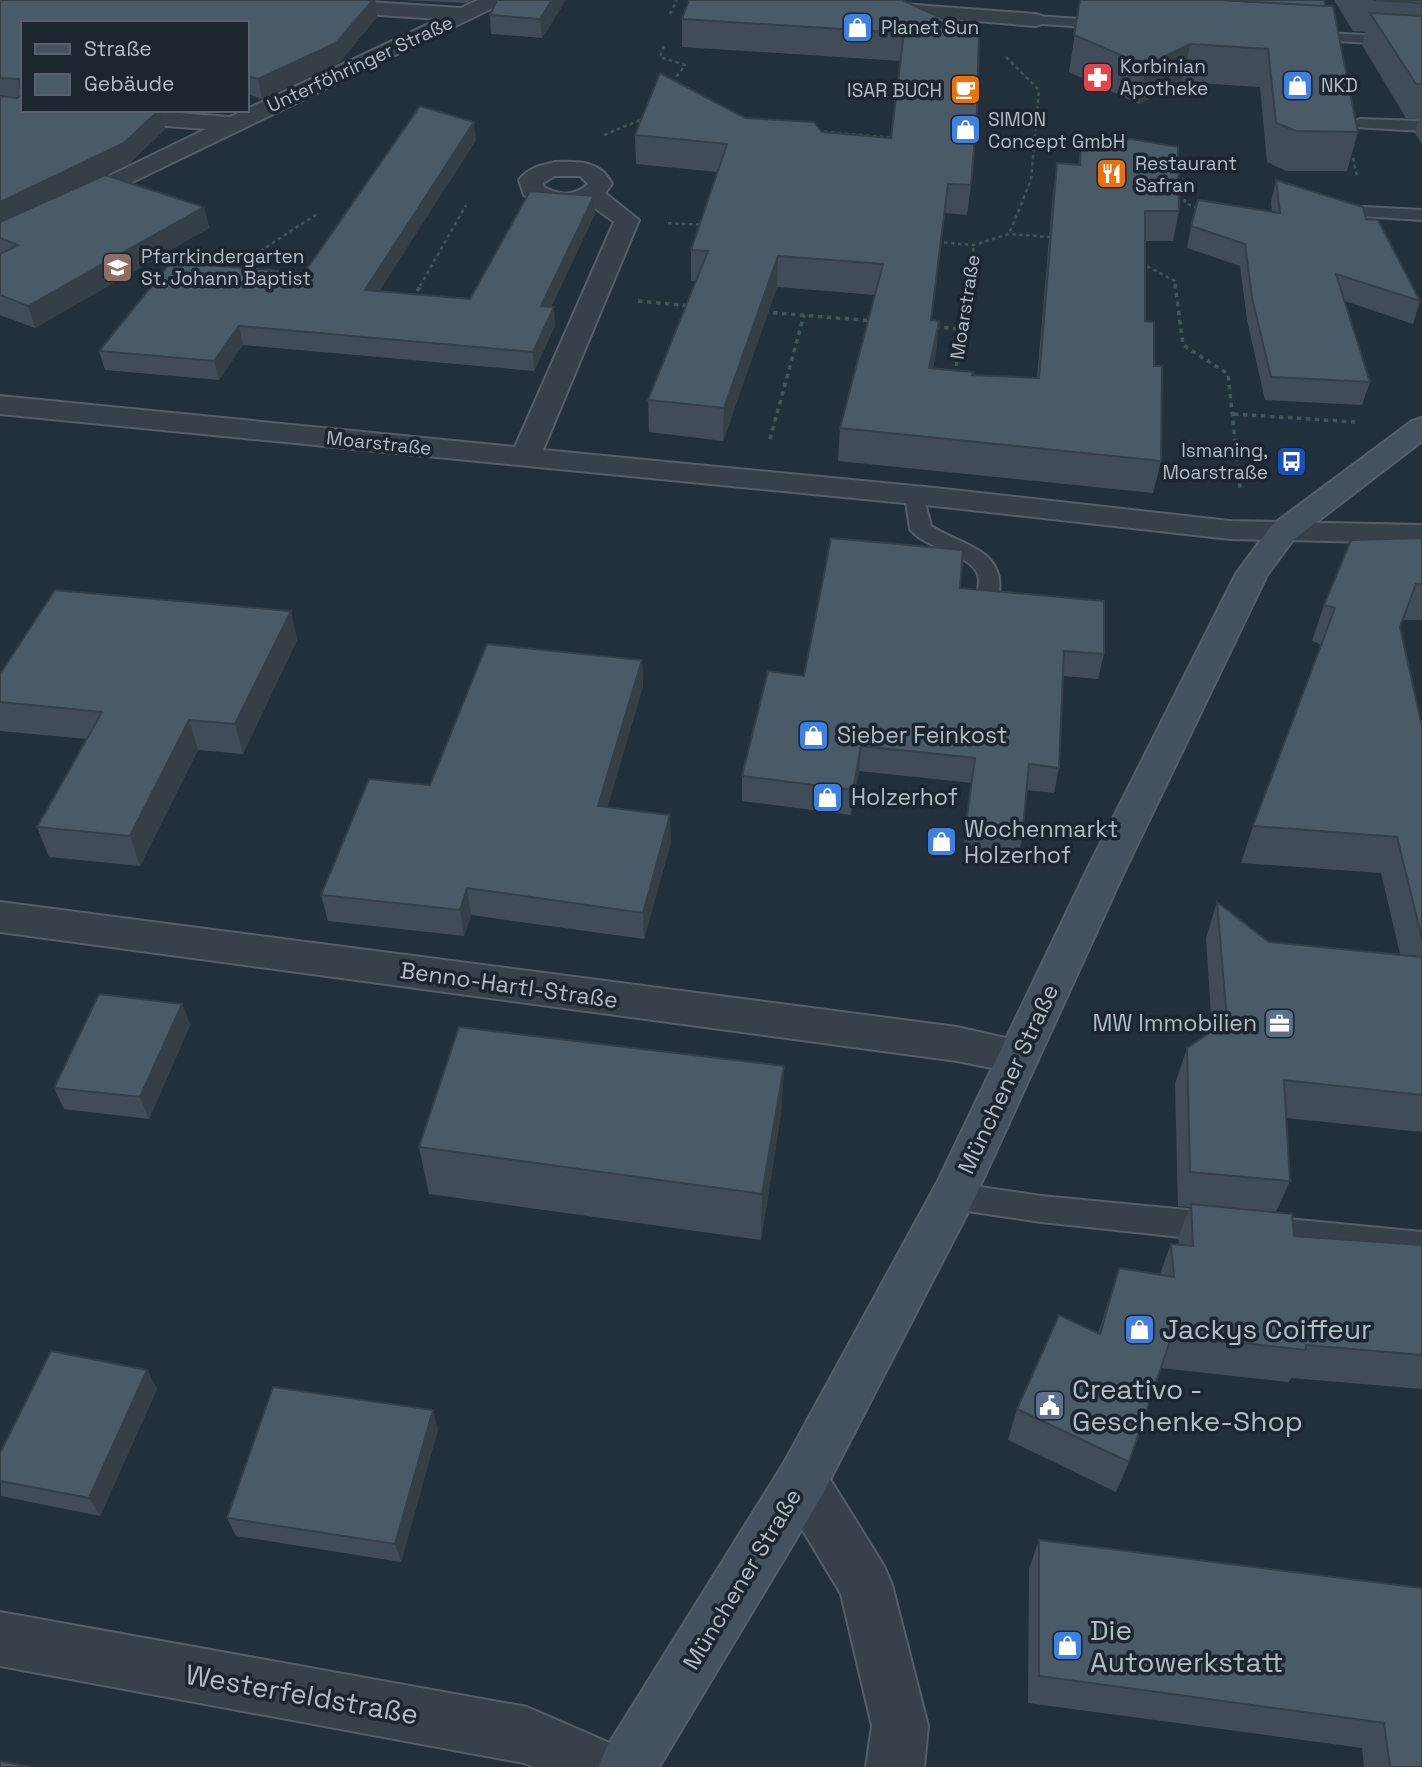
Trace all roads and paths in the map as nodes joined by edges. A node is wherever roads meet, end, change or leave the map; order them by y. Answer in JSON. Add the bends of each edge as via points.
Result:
{"nodes":[{"id":1,"x":246,"y":0,"type":"edge"},
{"id":2,"x":494,"y":0,"type":"edge"},
{"id":3,"x":677,"y":0,"type":"edge"},
{"id":4,"x":852,"y":7,"type":"edge"},
{"id":5,"x":670,"y":14,"type":"dead end"},
{"id":6,"x":465,"y":15,"type":"junction"},
{"id":7,"x":987,"y":15,"type":"junction"},
{"id":8,"x":1035,"y":20,"type":"joint"},
{"id":9,"x":1129,"y":26,"type":"edge"},
{"id":10,"x":1289,"y":35,"type":"edge"},
{"id":11,"x":1422,"y":42,"type":"edge"},
{"id":12,"x":664,"y":46,"type":"dead end"},
{"id":13,"x":670,"y":85,"type":"edge"},
{"id":14,"x":76,"y":112,"type":"edge"},
{"id":15,"x":648,"y":116,"type":"edge"},
{"id":16,"x":233,"y":124,"type":"junction"},
{"id":17,"x":1360,"y":124,"type":"dead end"},
{"id":18,"x":1422,"y":126,"type":"edge"},
{"id":19,"x":811,"y":131,"type":"edge"},
{"id":20,"x":893,"y":138,"type":"edge"},
{"id":21,"x":1351,"y":149,"type":"edge"},
{"id":22,"x":578,"y":169,"type":"junction"},
{"id":23,"x":1183,"y":178,"type":"dead end"},
{"id":24,"x":591,"y":194,"type":"junction"},
{"id":25,"x":466,"y":205,"type":"dead end"},
{"id":26,"x":1210,"y":212,"type":"edge"},
{"id":27,"x":1365,"y":212,"type":"joint"},
{"id":28,"x":317,"y":214,"type":"dead end"},
{"id":29,"x":1422,"y":215,"type":"edge"},
{"id":30,"x":627,"y":220,"type":"junction"},
{"id":31,"x":711,"y":226,"type":"edge"},
{"id":32,"x":1009,"y":234,"type":"junction"},
{"id":33,"x":1056,"y":237,"type":"edge"},
{"id":34,"x":0,"y":239,"type":"edge"},
{"id":35,"x":933,"y":242,"type":"edge"},
{"id":36,"x":974,"y":245,"type":"junction"},
{"id":37,"x":1130,"y":257,"type":"edge"},
{"id":38,"x":224,"y":274,"type":"edge"},
{"id":39,"x":595,"y":298,"type":"junction"},
{"id":40,"x":412,"y":302,"type":"edge"},
{"id":41,"x":693,"y":306,"type":"edge"},
{"id":42,"x":762,"y":312,"type":"edge"},
{"id":43,"x":804,"y":316,"type":"junction"},
{"id":44,"x":883,"y":322,"type":"edge"},
{"id":45,"x":922,"y":326,"type":"edge"},
{"id":46,"x":962,"y":329,"type":"junction"},
{"id":47,"x":954,"y":378,"type":"edge"},
{"id":48,"x":0,"y":405,"type":"edge"},
{"id":49,"x":1234,"y":414,"type":"junction"},
{"id":50,"x":1363,"y":422,"type":"dead end"},
{"id":51,"x":1422,"y":427,"type":"edge"},
{"id":52,"x":1237,"y":450,"type":"junction"},
{"id":53,"x":525,"y":457,"type":"junction"},
{"id":54,"x":1183,"y":459,"type":"dead end"},
{"id":55,"x":759,"y":480,"type":"junction"},
{"id":56,"x":915,"y":495,"type":"junction"},
{"id":57,"x":1241,"y":498,"type":"dead end"},
{"id":58,"x":1282,"y":533,"type":"junction"},
{"id":59,"x":1422,"y":534,"type":"edge"},
{"id":60,"x":986,"y":608,"type":"edge"},
{"id":61,"x":0,"y":917,"type":"edge"},
{"id":62,"x":1017,"y":1056,"type":"junction"},
{"id":63,"x":953,"y":1196,"type":"junction"},
{"id":64,"x":1422,"y":1247,"type":"edge"},
{"id":65,"x":802,"y":1481,"type":"junction"},
{"id":66,"x":0,"y":1639,"type":"edge"},
{"id":67,"x":599,"y":1767,"type":"edge"},
{"id":68,"x":627,"y":1767,"type":"edge"},
{"id":69,"x":895,"y":1767,"type":"edge"}],
"edges":[{"from":1,"to":6,"type":"street"},
{"from":2,"to":6,"type":"street","name":"Unterföhringer Straße"},
{"from":3,"to":5,"type":"path"},
{"from":4,"to":7,"type":"street"},
{"from":6,"to":16,"type":"street","name":"Unterföhringer Straße"},
{"from":7,"to":8,"type":"street"},
{"from":7,"to":32,"type":"path","via":[[973,26],[1039,90],[1031,180]]},
{"from":8,"to":9,"type":"lane"},
{"from":10,"to":11,"type":"lane"},
{"from":12,"to":13,"type":"path","via":[[660,57],[685,65]]},
{"from":14,"to":16,"type":"street"},
{"from":15,"to":22,"type":"path","via":[[591,140]]},
{"from":16,"to":34,"type":"street","name":"Unterföhringer Straße"},
{"from":17,"to":18,"type":"lane"},
{"from":19,"to":20,"type":"path"},
{"from":21,"to":27,"type":"path"},
{"from":22,"to":24,"type":"street","via":[[599,179]]},
{"from":22,"to":24,"type":"street","via":[[545,171],[529,185],[538,195],[558,200]]},
{"from":23,"to":26,"type":"path","via":[[1185,203]]},
{"from":24,"to":30,"type":"street"},
{"from":25,"to":40,"type":"path"},
{"from":27,"to":29,"type":"lane"},
{"from":28,"to":38,"type":"path"},
{"from":30,"to":31,"type":"path"},
{"from":30,"to":39,"type":"street"},
{"from":32,"to":33,"type":"path","name":"Moarstraße"},
{"from":32,"to":36,"type":"path","name":"Moarstraße"},
{"from":35,"to":36,"type":"path"},
{"from":36,"to":46,"type":"path","name":"Moarstraße"},
{"from":37,"to":49,"type":"path","via":[[1175,281],[1183,345],[1227,374]]},
{"from":39,"to":41,"type":"path"},
{"from":39,"to":53,"type":"street"},
{"from":42,"to":43,"type":"path"},
{"from":43,"to":44,"type":"path"},
{"from":43,"to":55,"type":"path"},
{"from":45,"to":46,"type":"path"},
{"from":46,"to":47,"type":"path","name":"Moarstraße"},
{"from":48,"to":53,"type":"street","name":"Moarstraße"},
{"from":49,"to":50,"type":"path"},
{"from":49,"to":52,"type":"path"},
{"from":51,"to":58,"type":"main road","name":"Münchener Straße"},
{"from":52,"to":54,"type":"path","via":[[1183,446]]},
{"from":52,"to":57,"type":"path"},
{"from":53,"to":55,"type":"street","name":"Moarstraße"},
{"from":55,"to":56,"type":"street","name":"Moarstraße"},
{"from":56,"to":58,"type":"street","name":"Moarstraße"},
{"from":56,"to":60,"type":"lane","via":[[921,529],[986,566],[990,579]]},
{"from":58,"to":59,"type":"street","name":"Moarstraße"},
{"from":58,"to":62,"type":"main road","name":"Münchener Straße","via":[[1229,617]]},
{"from":61,"to":62,"type":"street","name":"Benno-Hartl-Straße","via":[[957,1044]]},
{"from":62,"to":63,"type":"main road","name":"Münchener Straße"},
{"from":63,"to":64,"type":"lane"},
{"from":63,"to":65,"type":"main road","name":"Münchener Straße"},
{"from":65,"to":68,"type":"main road","name":"Münchener Straße"},
{"from":65,"to":69,"type":"street","via":[[864,1586],[900,1726]]},
{"from":66,"to":67,"type":"street","name":"Westerfeldstraße","via":[[527,1735]]}]}
